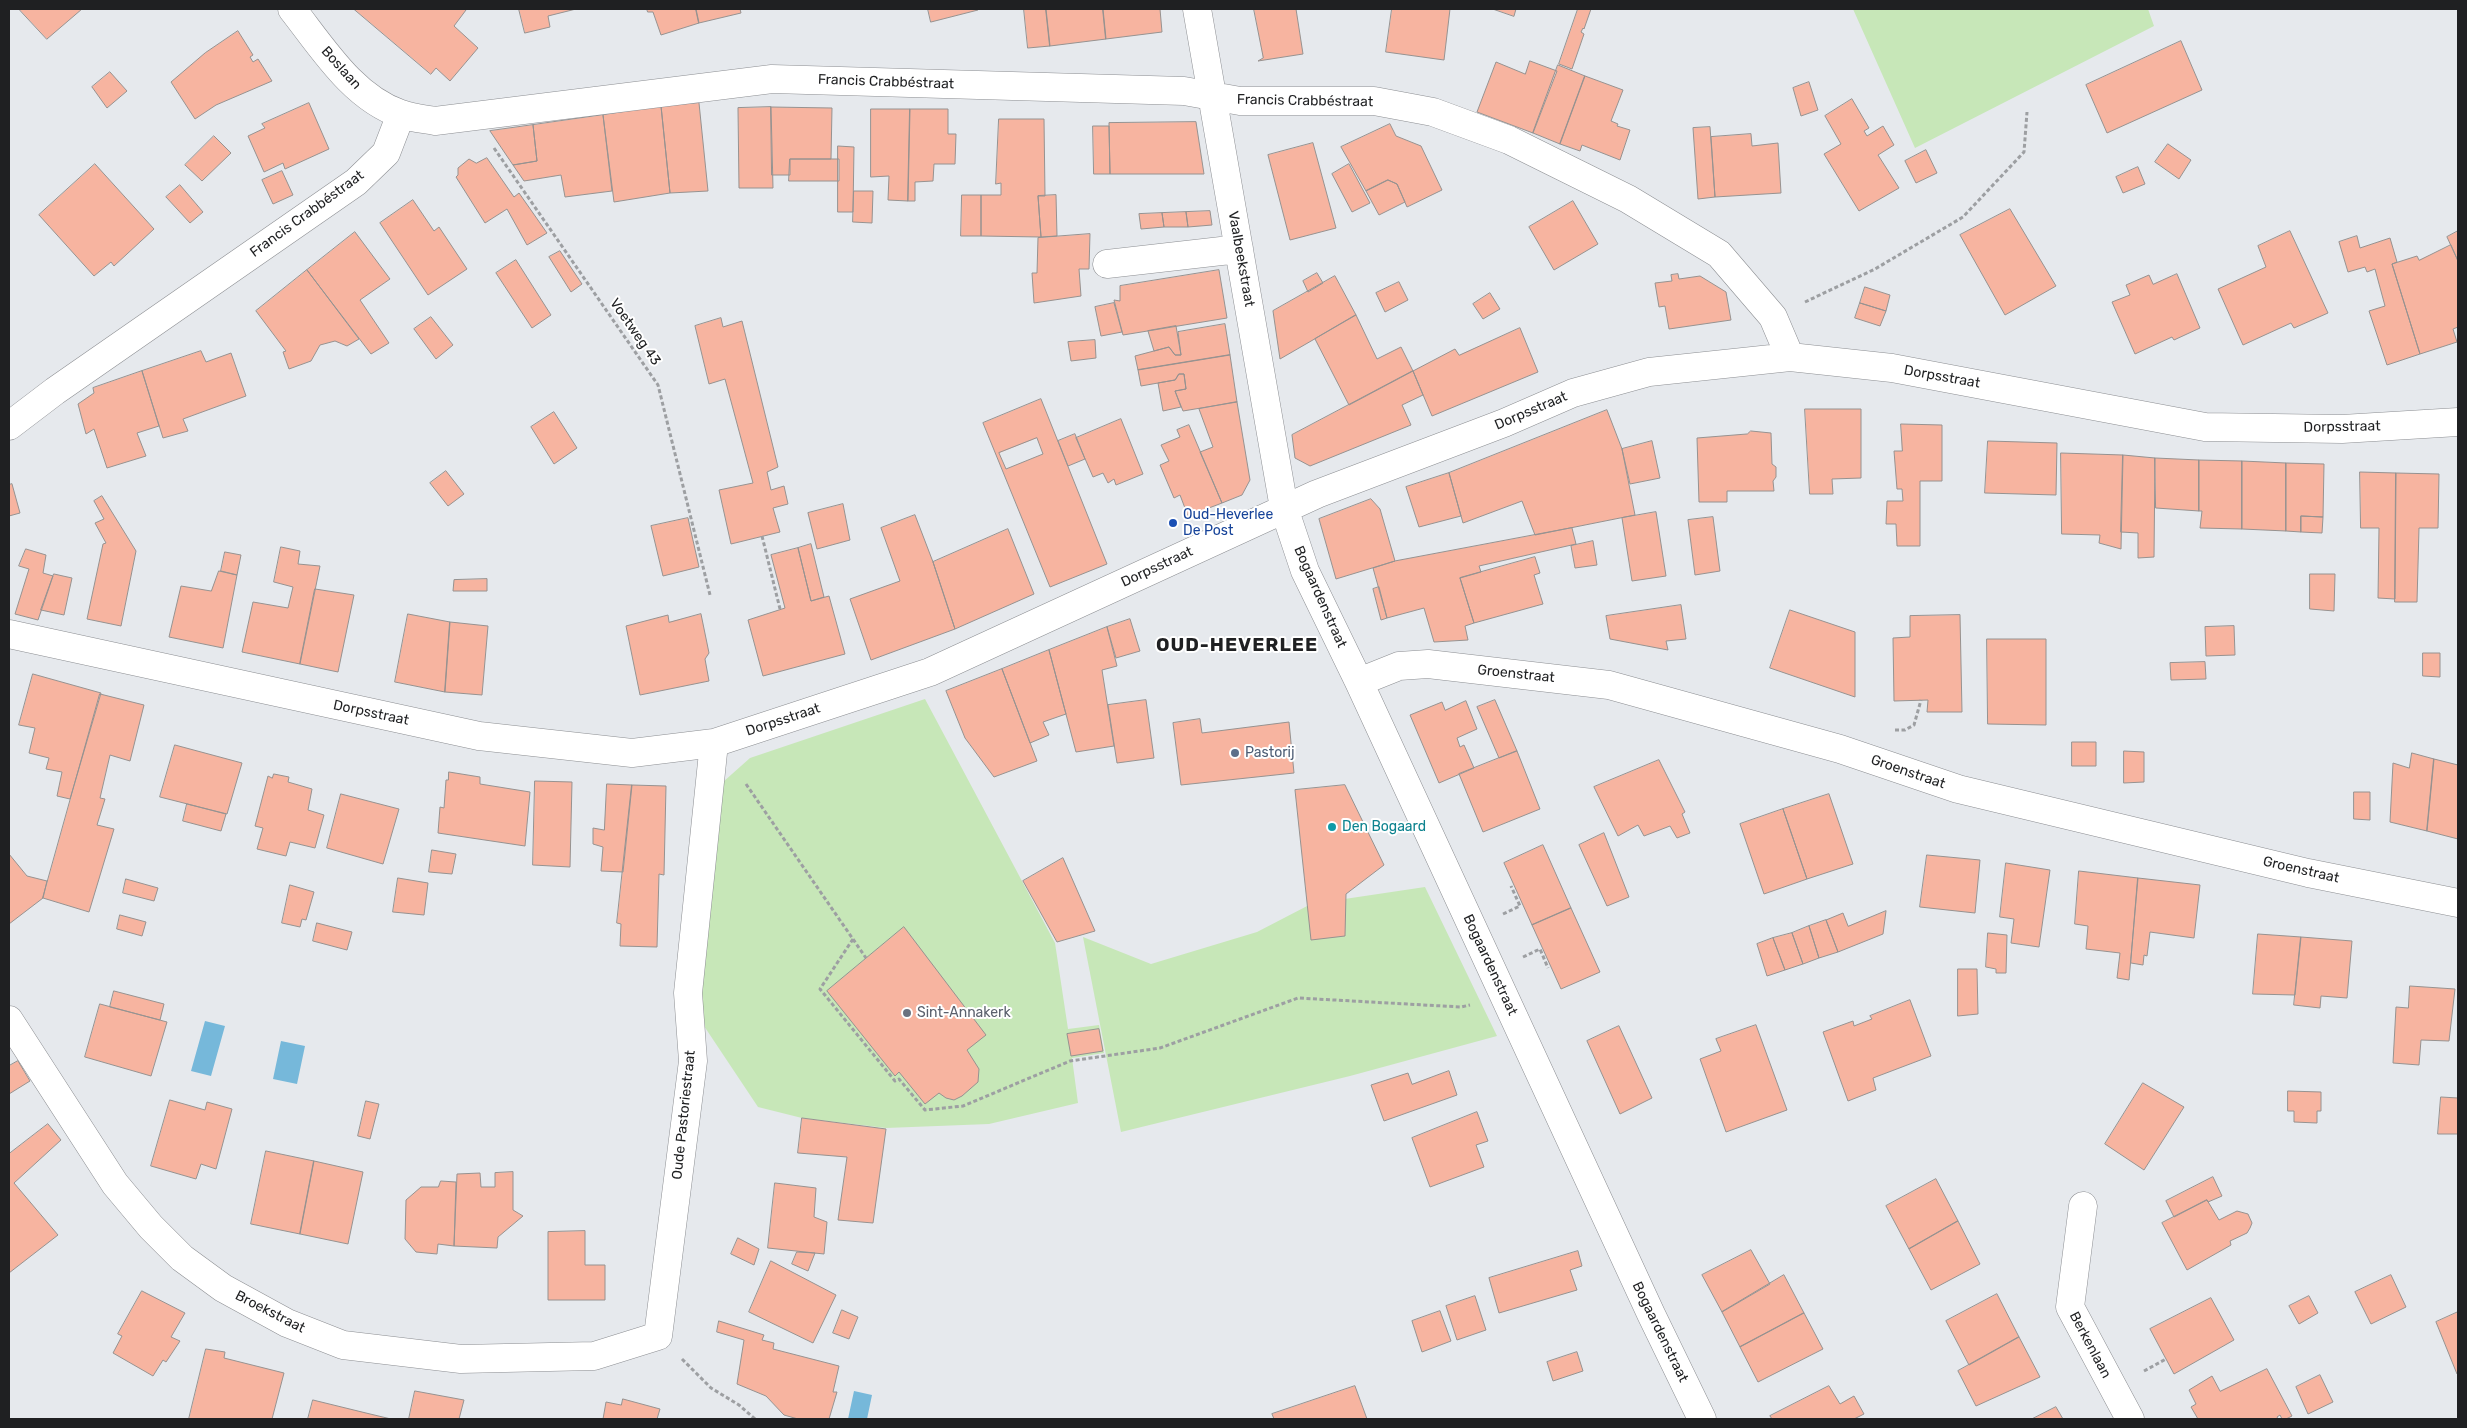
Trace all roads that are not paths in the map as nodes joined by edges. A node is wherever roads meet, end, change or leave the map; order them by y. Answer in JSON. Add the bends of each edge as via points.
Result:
{"nodes":[{"id":1,"x":292,"y":9,"type":"edge"},
{"id":2,"x":1197,"y":9,"type":"edge"},
{"id":3,"x":1213,"y":97,"type":"junction"},
{"id":4,"x":401,"y":114,"type":"junction"},
{"id":5,"x":1239,"y":249,"type":"junction"},
{"id":6,"x":1107,"y":264,"type":"dead end"},
{"id":7,"x":1790,"y":357,"type":"junction"},
{"id":8,"x":2458,"y":422,"type":"edge"},
{"id":9,"x":9,"y":426,"type":"edge"},
{"id":10,"x":1284,"y":508,"type":"junction"},
{"id":11,"x":9,"y":634,"type":"edge"},
{"id":12,"x":1360,"y":682,"type":"junction"},
{"id":13,"x":715,"y":742,"type":"junction"},
{"id":14,"x":2458,"y":903,"type":"edge"},
{"id":15,"x":9,"y":1020,"type":"edge"},
{"id":16,"x":2083,"y":1206,"type":"dead end"},
{"id":17,"x":658,"y":1336,"type":"joint"},
{"id":18,"x":1702,"y":1419,"type":"edge"},
{"id":19,"x":2130,"y":1419,"type":"edge"}],
"edges":[{"from":1,"to":4,"type":"street","name":"Boslaan","via":[[338,68],[369,97]]},
{"from":2,"to":3,"type":"street","name":"Vaalbeekstraat"},
{"from":3,"to":4,"type":"street","name":"Francis Crabbéstraat","via":[[1184,90],[772,79],[435,121]]},
{"from":3,"to":5,"type":"street","name":"Vaalbeekstraat"},
{"from":3,"to":7,"type":"street","name":"Francis Crabbéstraat","via":[[1240,101],[1374,101],[1433,112],[1509,140],[1628,199],[1719,254],[1772,317]]},
{"from":4,"to":9,"type":"street","name":"Francis Crabbéstraat","via":[[386,153],[356,182]]},
{"from":5,"to":6,"type":"street"},
{"from":5,"to":10,"type":"street","name":"Vaalbeekstraat"},
{"from":7,"to":8,"type":"street","name":"Dorpsstraat","via":[[1892,368],[2206,426],[2342,430]]},
{"from":7,"to":10,"type":"street","name":"Dorpsstraat","via":[[1649,372],[1573,393]]},
{"from":10,"to":12,"type":"street","name":"Bogaardenstraat","via":[[1305,571]]},
{"from":10,"to":13,"type":"street","name":"Dorpsstraat","via":[[930,672]]},
{"from":11,"to":13,"type":"street","name":"Dorpsstraat","via":[[479,736],[632,753]]},
{"from":12,"to":14,"type":"street","name":"Groenstraat","via":[[1399,666],[1428,664],[1609,685],[1840,749],[1958,789],[2308,873]]},
{"from":12,"to":18,"type":"street","name":"Bogaardenstraat"},
{"from":13,"to":17,"type":"street","name":"Oude Pastoriestraat","via":[[688,993],[693,1062]]},
{"from":15,"to":17,"type":"street","name":"Broekstraat","via":[[115,1184],[151,1227],[182,1258],[223,1288],[287,1323],[343,1345],[461,1359],[594,1356]]},
{"from":16,"to":19,"type":"street","name":"Berkenlaan","via":[[2070,1307]]}]}
